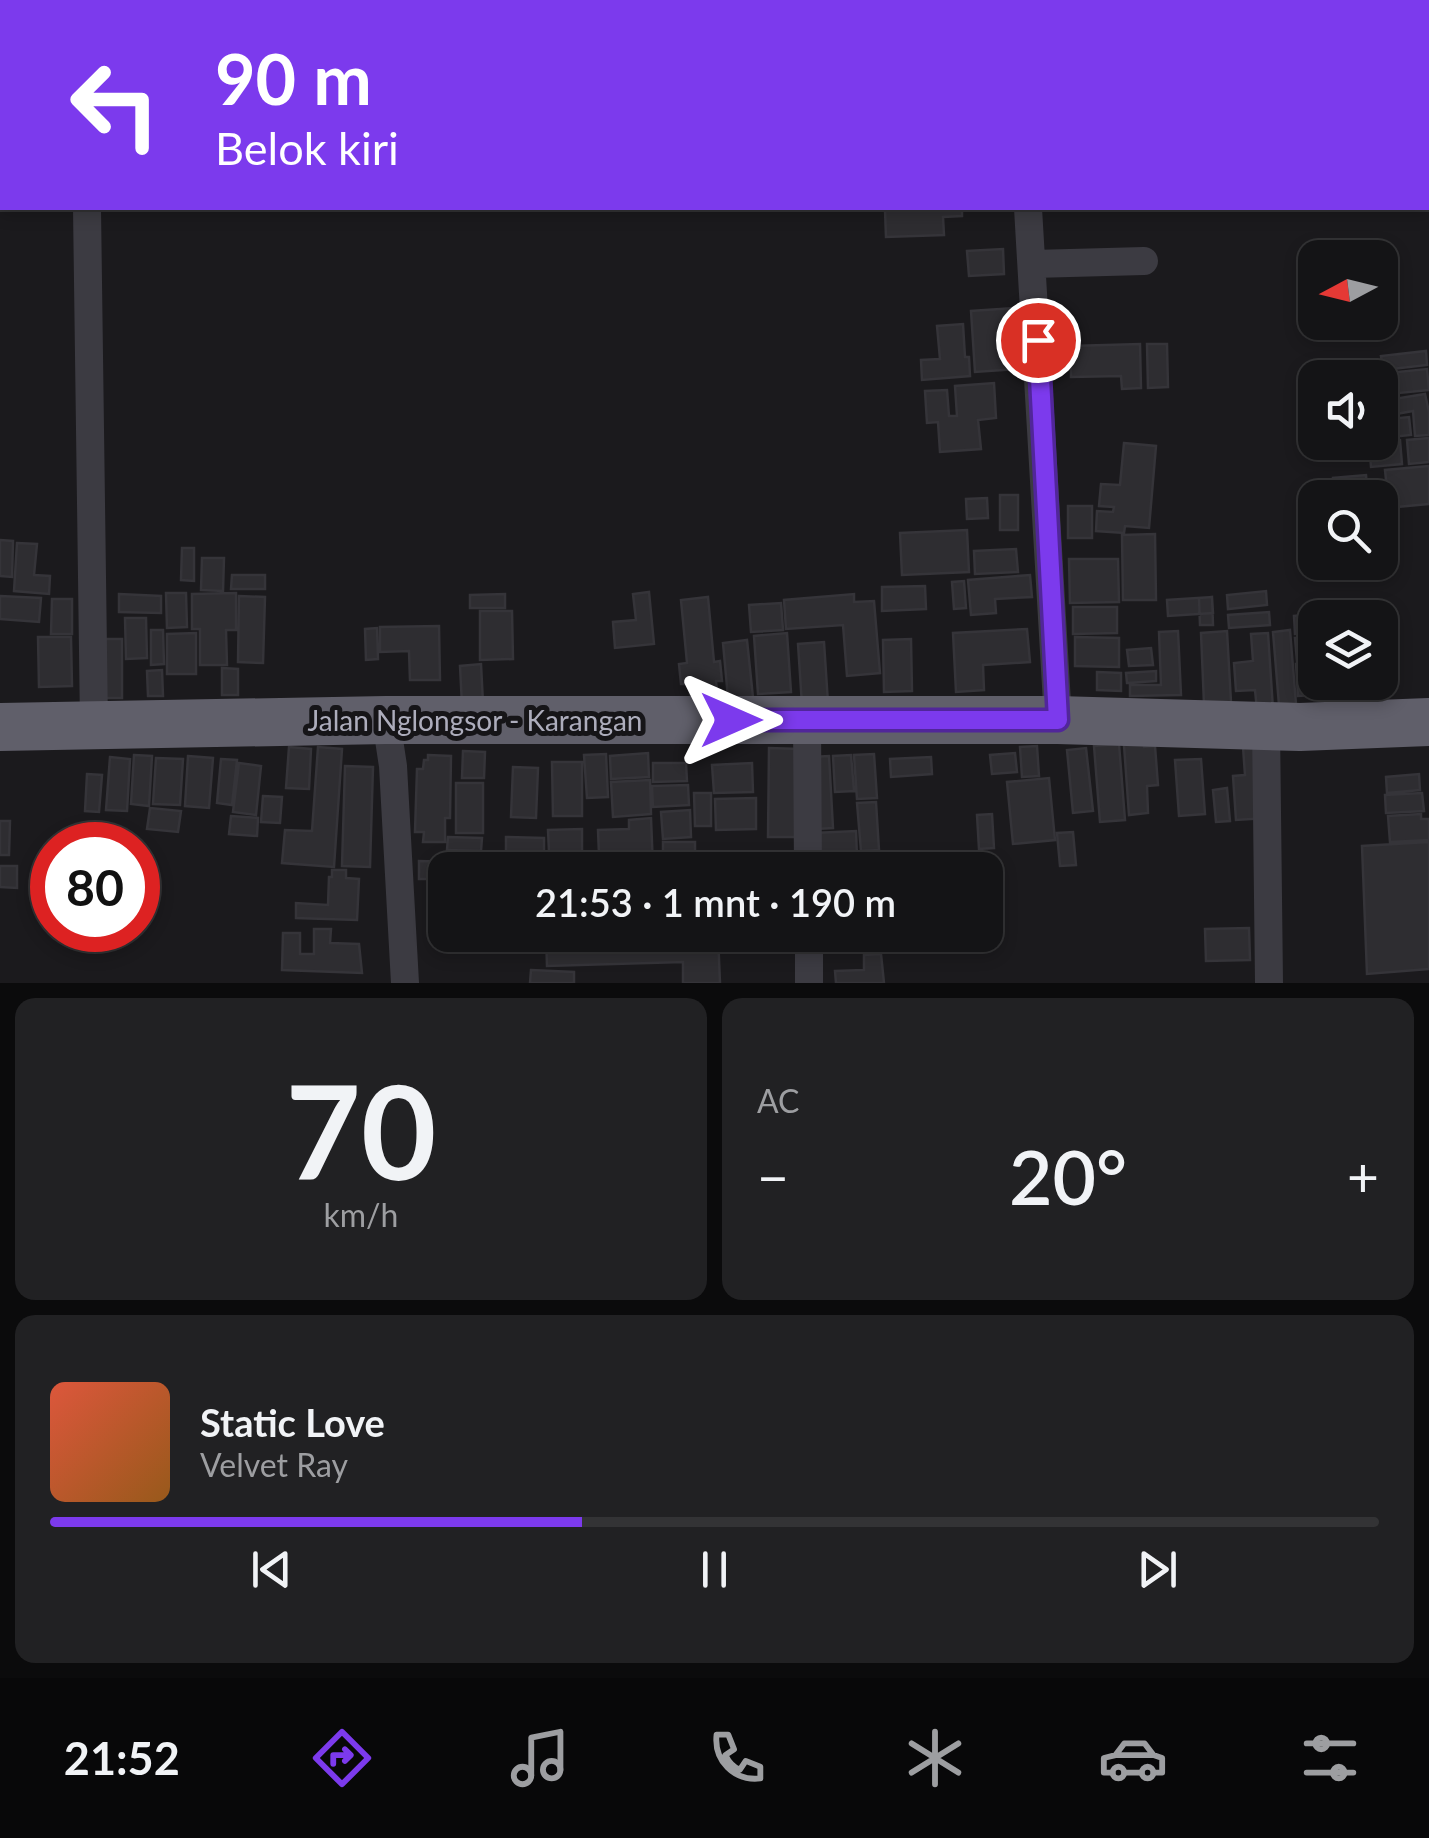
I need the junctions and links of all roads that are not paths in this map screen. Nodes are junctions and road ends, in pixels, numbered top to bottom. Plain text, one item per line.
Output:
1 (88, 210) edge
2 (1028, 210) edge
3 (1144, 261) dead end
4 (1033, 264) junction
5 (386, 720) junction
6 (1058, 720) junction
7 (807, 721) junction
8 (1429, 722) edge
9 (94, 724) junction
10 (1266, 726) junction
11 (0, 727) edge
12 (808, 852) edge
13 (809, 952) edge
14 (406, 983) edge
15 (809, 983) edge
16 (1268, 983) edge

1 - 9 street
2 - 4 street
3 - 4 street
4 - 6 street
5 - 7 highway, Jalan Nglongsor - Karangan
5 - 9 highway, Jalan Nglongsor - Karangan
5 - 14 street
6 - 7 highway, Jalan Nglongsor - Karangan
6 - 10 highway, Jalan Nglongsor - Karangan
7 - 12 street
8 - 10 highway, Jalan Nglongsor - Karangan
9 - 11 highway, Jalan Nglongsor - Karangan
10 - 16 street
13 - 15 street

